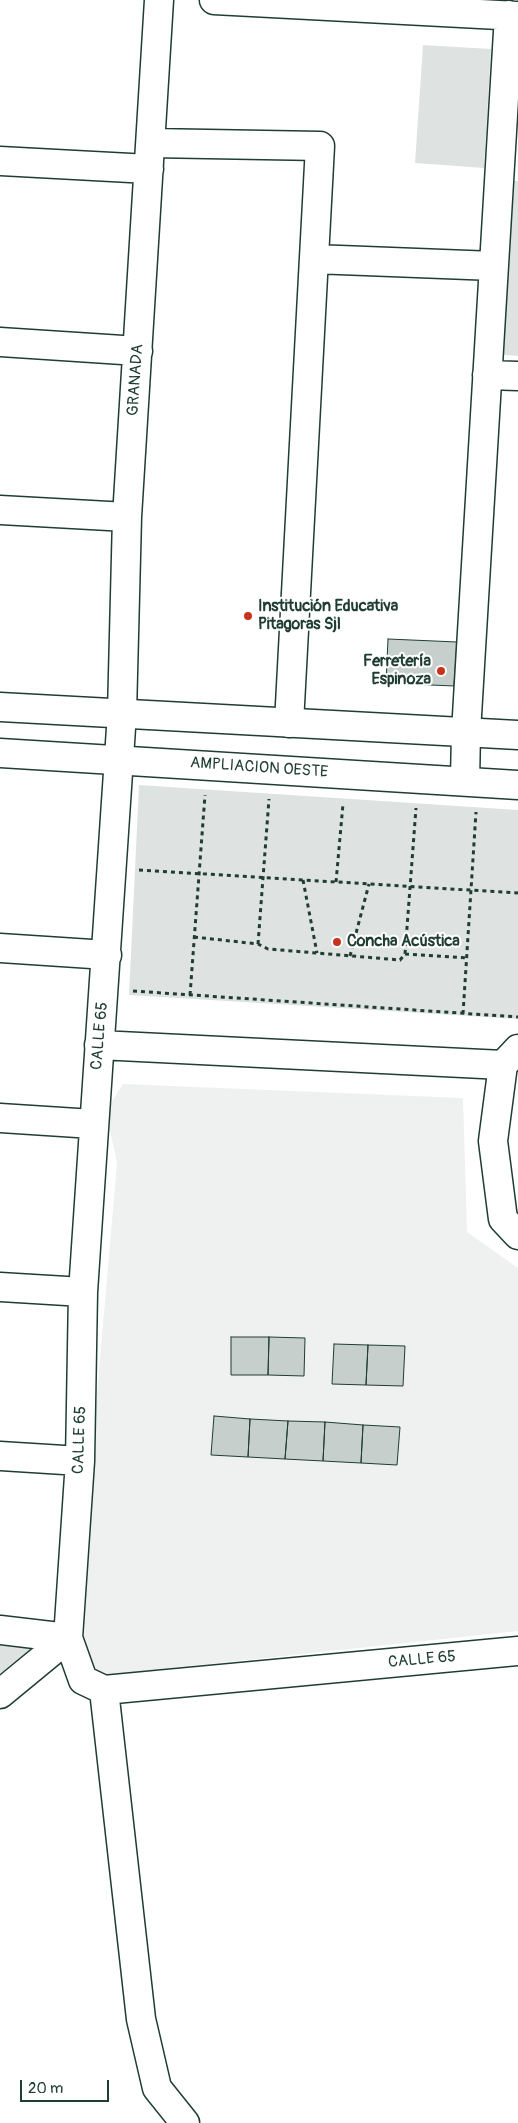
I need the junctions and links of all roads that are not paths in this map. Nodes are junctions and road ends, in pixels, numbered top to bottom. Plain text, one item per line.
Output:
1 (159, 0) edge
2 (214, 0) edge
3 (514, 16) edge
4 (150, 156) junction
5 (0, 161) edge
6 (314, 259) junction
7 (494, 266) junction
8 (0, 342) edge
9 (138, 350) junction
10 (488, 375) junction
11 (518, 376) edge
12 (0, 510) edge
13 (127, 517) junction
14 (0, 707) edge
15 (122, 713) junction
16 (289, 722) junction
17 (466, 732) junction
18 (518, 736) edge
19 (0, 753) edge
20 (119, 760) junction
21 (465, 781) junction
22 (518, 785) edge
23 (0, 948) edge
24 (108, 955) junction
25 (99, 1045) junction
26 (510, 1057) edge
27 (0, 1118) edge
28 (93, 1124) junction
29 (518, 1235) edge
30 (0, 1287) edge
31 (83, 1292) junction
32 (0, 1456) edge
33 (80, 1461) junction
34 (0, 1630) edge
35 (68, 1638) junction
36 (518, 1651) edge
37 (104, 1690) junction
38 (0, 1694) edge
39 (185, 2123) edge

1 - 4 street, GRANADA
2 - 3 street
3 - 7 street
4 - 5 street
4 - 6 street
4 - 9 street, GRANADA
6 - 7 street
6 - 16 street
7 - 10 street
8 - 9 street
9 - 13 street, GRANADA
10 - 11 street
10 - 17 street
12 - 13 street
13 - 15 street, GRANADA
14 - 15 street
15 - 16 street
15 - 20 street, GRANADA
16 - 17 street
17 - 18 street
17 - 21 street
19 - 20 street, AMPLIACION OESTE
20 - 21 street, AMPLIACION OESTE
20 - 24 street, CALLE 65
21 - 22 street, AMPLIACION OESTE
23 - 24 street
24 - 25 street, CALLE 65
25 - 26 street
25 - 28 street, CALLE 65
26 - 29 street
27 - 28 street
28 - 31 street, CALLE 65
30 - 31 street
31 - 33 street, CALLE 65
32 - 33 street
33 - 35 street, CALLE 65
34 - 35 street
35 - 37 street, CALLE 65
35 - 38 street
36 - 37 street, CALLE 65
37 - 39 street

